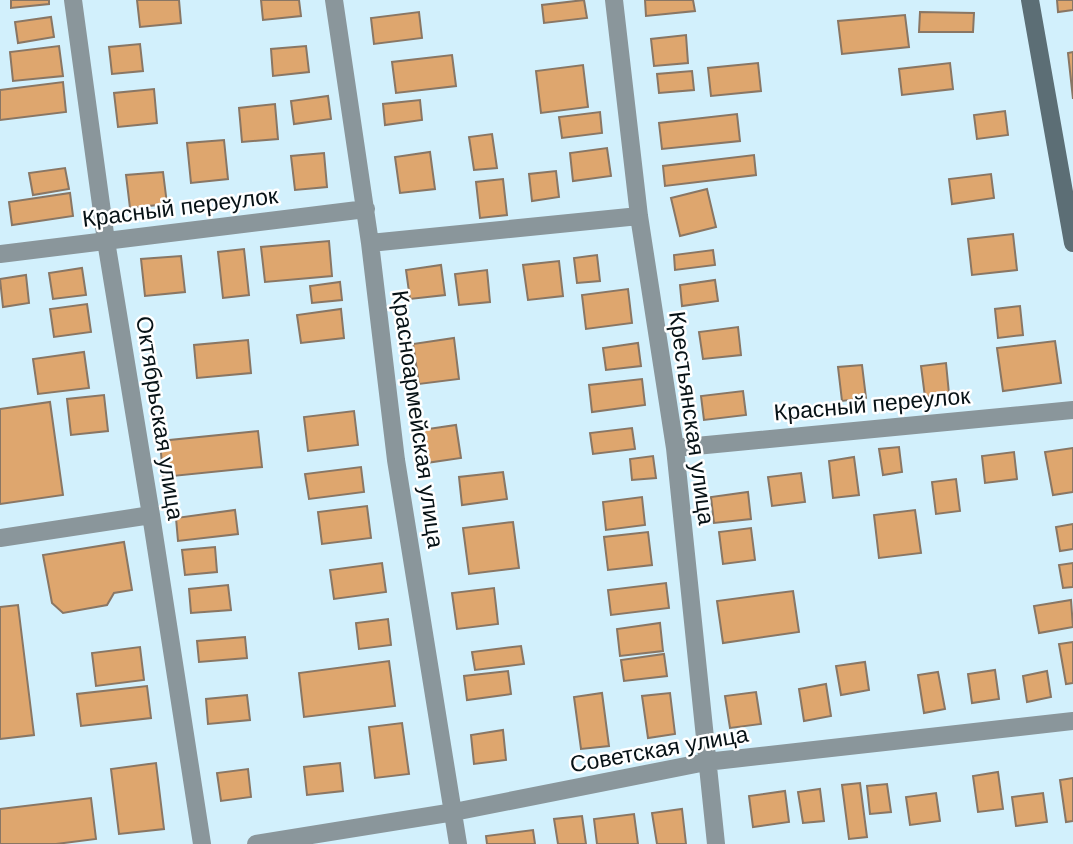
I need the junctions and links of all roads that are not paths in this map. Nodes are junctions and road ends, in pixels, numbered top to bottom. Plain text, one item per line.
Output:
1 (73, 0) edge
2 (334, 0) edge
3 (614, 0) edge
4 (1030, 0) edge
5 (366, 209) junction
6 (639, 216) junction
7 (106, 241) junction
8 (370, 243) junction
9 (1073, 243) edge
10 (0, 254) edge
11 (1073, 410) edge
12 (675, 448) junction
13 (151, 515) junction
14 (0, 538) edge
15 (1073, 721) edge
16 (706, 762) junction
17 (454, 812) junction
18 (202, 844) edge
19 (256, 844) edge
20 (458, 844) edge
21 (716, 844) edge

1 - 7 street, Октябрьская улица
2 - 5 street, Красноармейская улица
3 - 6 street, Крестьянская улица
4 - 9 main road
5 - 7 street, Красный переулок
5 - 8 street, Красноармейская улица
6 - 8 street
6 - 12 street, Крестьянская улица
7 - 10 street, Красный переулок
7 - 13 street, Октябрьская улица
8 - 17 street, Красноармейская улица
11 - 12 street, Красный переулок
12 - 16 street, Крестьянская улица
13 - 14 street
13 - 18 street, Октябрьская улица
15 - 16 street, Советская улица
16 - 17 street, Советская улица
16 - 21 street, Крестьянская улица
17 - 19 street, Советская улица
17 - 20 street, Красноармейская улица

